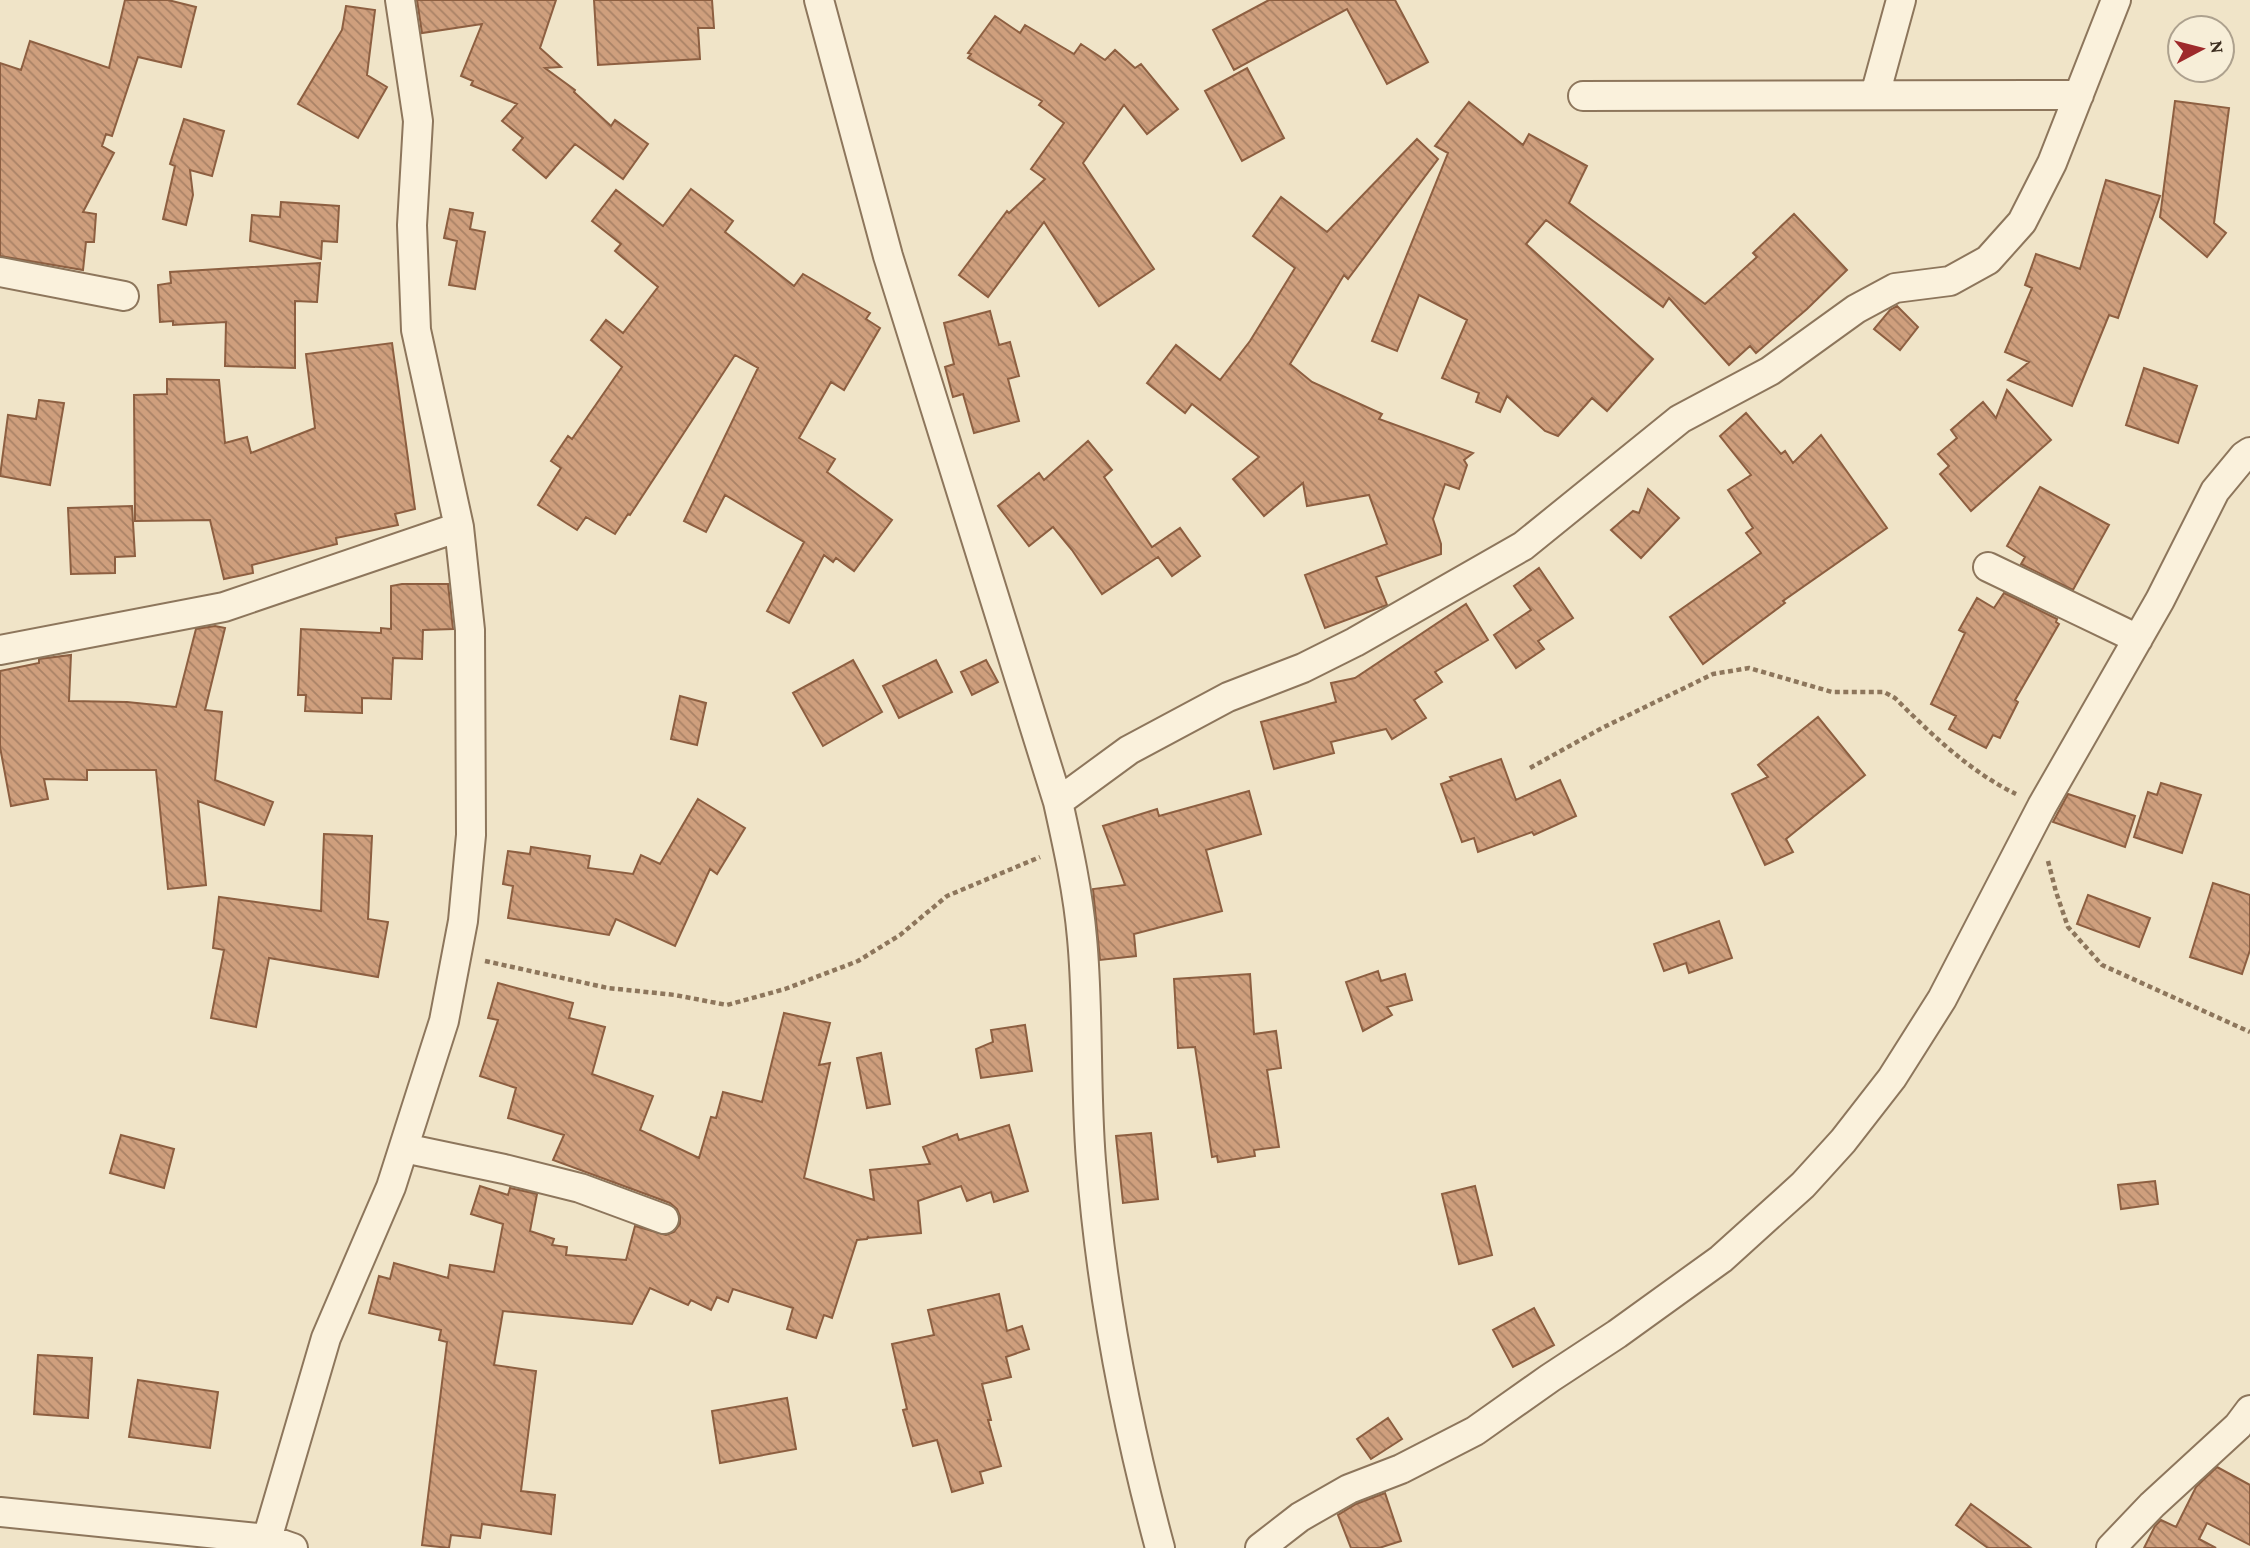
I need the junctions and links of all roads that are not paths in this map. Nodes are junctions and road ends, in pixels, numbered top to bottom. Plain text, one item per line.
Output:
1 (400, 0) edge
2 (819, 0) edge
3 (1901, 0) edge
4 (2116, 0) edge
5 (1875, 95) junction
6 (2079, 95) junction
7 (1583, 96) dead end
8 (0, 272) edge
9 (124, 296) dead end
10 (2250, 452) edge
11 (459, 527) junction
12 (1988, 567) dead end
13 (2137, 639) junction
14 (0, 650) edge
15 (1058, 802) junction
16 (404, 1148) junction
17 (664, 1219) dead end
18 (2250, 1410) edge
19 (0, 1512) edge
20 (267, 1539) junction
21 (293, 1548) edge
22 (1160, 1548) edge
23 (1260, 1548) edge
24 (2111, 1548) edge

1 - 11 street
2 - 15 street
3 - 5 street
4 - 6 street
5 - 6 street
5 - 7 street
6 - 15 street
8 - 9 street
10 - 13 street
11 - 14 street
11 - 16 street
12 - 13 street
13 - 23 street
15 - 22 street
16 - 17 street
16 - 20 street
18 - 24 street
19 - 20 street
20 - 21 street

